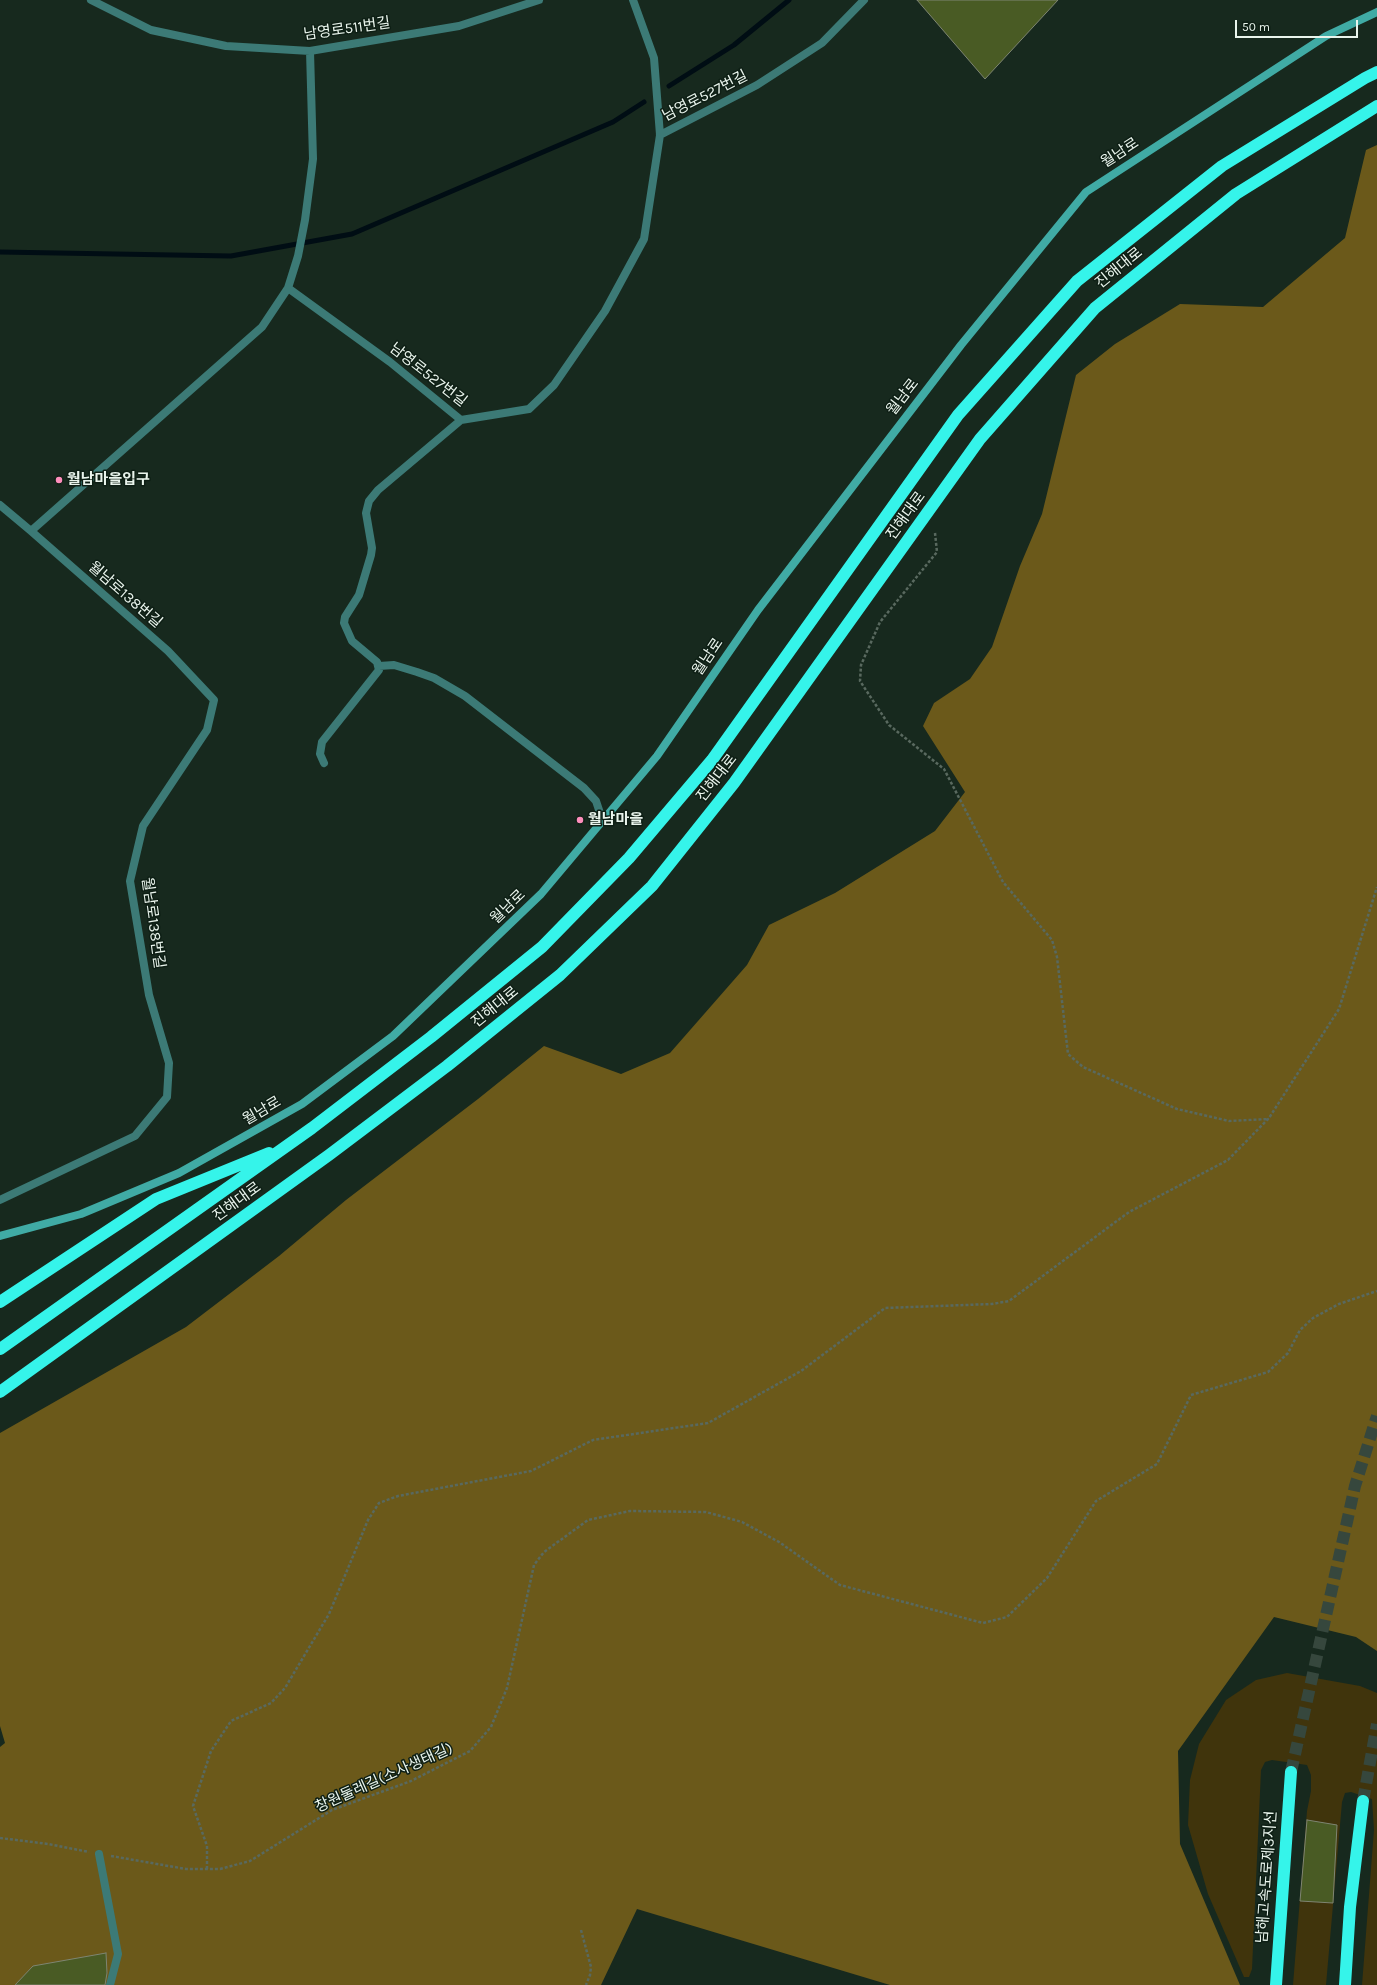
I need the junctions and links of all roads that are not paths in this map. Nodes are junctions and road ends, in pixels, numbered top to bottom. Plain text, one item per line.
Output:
1 (91, 0) edge
2 (539, 0) edge
3 (633, 0) edge
4 (864, 0) edge
5 (1377, 12) edge
6 (310, 51) junction
7 (1377, 72) edge
8 (1377, 106) edge
9 (660, 135) junction
10 (288, 288) junction
11 (461, 420) junction
12 (0, 505) edge
13 (31, 532) junction
14 (379, 666) junction
15 (324, 763) dead end
16 (603, 822) junction
17 (289, 1145) junction
18 (0, 1200) edge
19 (0, 1236) edge
20 (0, 1302) edge
21 (0, 1349) edge
22 (0, 1392) edge
23 (1291, 1772) tunnel mouth
24 (1363, 1801) tunnel mouth
25 (99, 1854) road end
26 (110, 1985) edge
27 (1276, 1985) edge
28 (1345, 1985) edge

1 - 6 street, 남영로511번길
2 - 6 street, 남영로511번길
3 - 9 street
4 - 9 street, 남영로527번길
5 - 16 main road, 월남로
6 - 10 street
7 - 17 highway, 진해대로
8 - 22 highway, 진해대로
9 - 11 street, 남영로527번길
10 - 11 street, 남영로527번길
10 - 13 street
11 - 14 street
12 - 13 street
13 - 18 street, 월남로138번길
14 - 15 street
14 - 16 street
16 - 19 main road, 월남로
17 - 20 highway
17 - 21 highway, 진해대로
23 - 27 highway, 남해고속도로제3지선
24 - 28 highway
25 - 26 street

